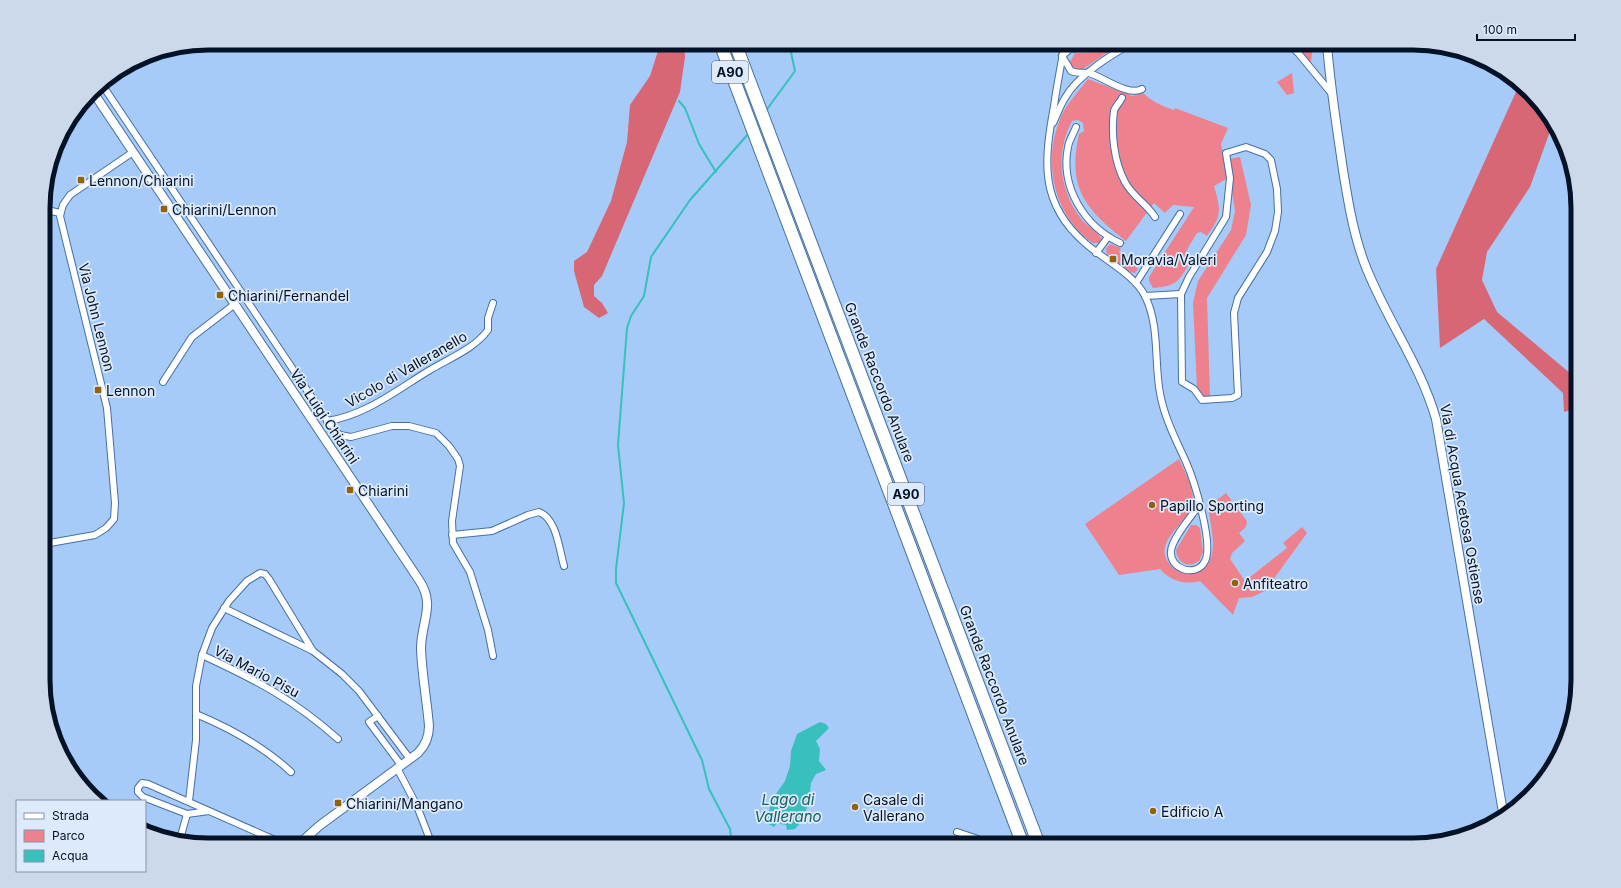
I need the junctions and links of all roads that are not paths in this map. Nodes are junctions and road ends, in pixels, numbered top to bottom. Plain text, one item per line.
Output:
1 (723, 50) edge
2 (738, 50) edge
3 (1063, 50) edge
4 (1069, 50) edge
5 (1121, 50) edge
6 (1295, 50) edge
7 (1328, 50) edge
8 (1062, 56) junction
9 (1088, 73) junction
10 (105, 88) edge
11 (1142, 89) dead end
12 (1332, 94) junction
13 (96, 96) edge
14 (1122, 98) dead end
15 (1076, 127) dead end
16 (1049, 132) junction
17 (133, 152) junction
18 (50, 211) edge
19 (60, 213) junction
20 (1180, 214) dead end
21 (1155, 217) dead end
22 (1108, 237) junction
23 (1120, 243) dead end
24 (1096, 253) junction
25 (1136, 283) junction
26 (1181, 294) junction
27 (1145, 296) junction
28 (493, 303) dead end
29 (235, 304) junction
30 (163, 382) dead end
31 (327, 421) junction
32 (1199, 505) junction
33 (452, 535) junction
34 (50, 543) edge
35 (564, 566) dead end
36 (224, 608) junction
37 (313, 651) junction
38 (202, 655) junction
39 (494, 656) dead end
40 (196, 714) junction
41 (378, 716) junction
42 (338, 738) dead end
43 (410, 759) junction
44 (399, 766) junction
45 (291, 772) dead end
46 (189, 801) junction
47 (1503, 810) edge
48 (209, 811) junction
49 (187, 814) junction
50 (957, 832) dead end
51 (181, 836) edge
52 (270, 838) edge
53 (306, 838) edge
54 (429, 838) edge
55 (975, 838) edge
56 (1020, 838) edge
57 (1036, 838) edge

1 - 56 highway, A90
2 - 57 highway, Grande Raccordo Anulare / A90
3 - 8 street
4 - 8 street
5 - 9 street
6 - 12 street
7 - 12 street, Via di Acqua Acetosa Ostiense
8 - 9 street
8 - 16 street
9 - 11 street
9 - 16 street
10 - 31 street
12 - 47 street, Via di Acqua Acetosa Ostiense
13 - 17 street, Via Luigi Chiarini
14 - 21 street
15 - 22 street
16 - 24 street
17 - 19 street
17 - 29 street, Via Luigi Chiarini
18 - 19 street
19 - 34 street, Via John Lennon
20 - 25 street
22 - 23 street
22 - 24 street
24 - 25 street
25 - 27 street
26 - 26 street
26 - 27 street
27 - 32 street
28 - 31 street, Vicolo di Valleranello
29 - 30 street
29 - 43 street, Via Luigi Chiarini
31 - 33 street
32 - 32 street
33 - 35 street
33 - 39 street
36 - 37 street
36 - 37 street
36 - 38 street
37 - 41 street
38 - 40 street
38 - 42 street, Via Mario Pisu
40 - 45 street
40 - 46 street
41 - 43 street
41 - 44 street
43 - 44 street, Via Luigi Chiarini
44 - 53 street, Via Luigi Chiarini
44 - 54 street
46 - 48 street
46 - 49 street
48 - 49 street
48 - 52 street
49 - 51 street
50 - 55 street

